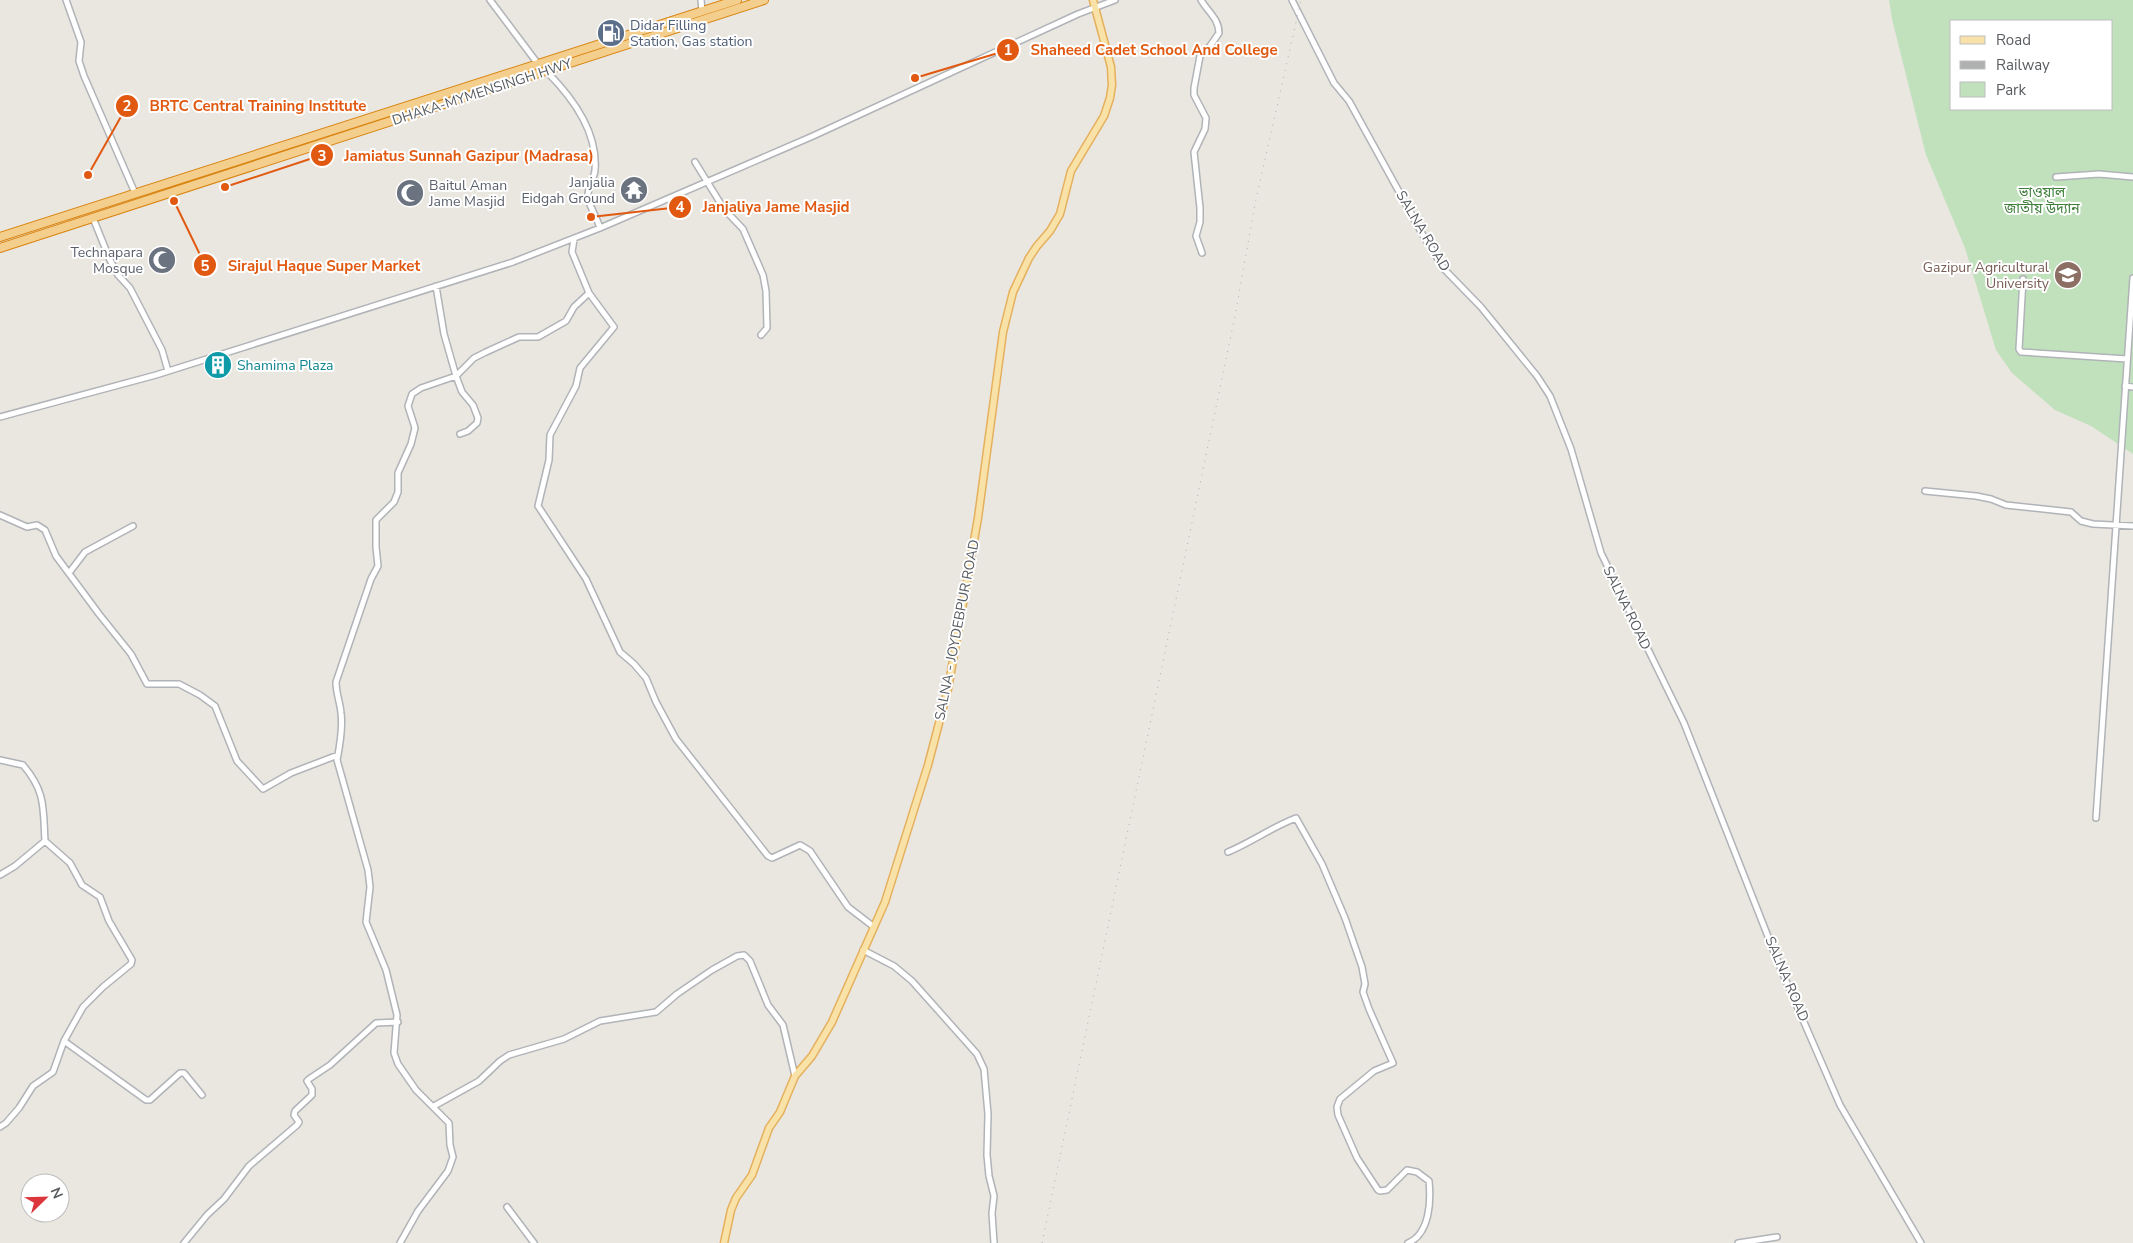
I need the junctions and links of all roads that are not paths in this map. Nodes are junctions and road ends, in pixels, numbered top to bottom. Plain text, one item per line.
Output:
1 (66, 0) edge
2 (490, 0) edge
3 (701, 0) edge
4 (737, 0) edge
5 (764, 0) edge
6 (1093, 0) edge
7 (1115, 0) edge
8 (1201, 0) edge
9 (1292, 0) edge
10 (1095, 8) junction
11 (702, 11) junction
12 (538, 64) junction
13 (547, 72) junction
14 (695, 162) dead end
15 (2056, 177) dead end
16 (2133, 177) edge
17 (708, 182) junction
18 (135, 193) junction
19 (93, 218) junction
20 (600, 228) junction
21 (0, 237) edge
22 (574, 238) junction
23 (0, 248) edge
24 (1202, 254) dead end
25 (2133, 278) edge
26 (2023, 279) dead end
27 (436, 286) junction
28 (590, 293) junction
29 (761, 334) dead end
30 (2127, 359) junction
31 (168, 371) junction
32 (456, 376) junction
33 (2125, 386) junction
34 (2133, 387) edge
35 (0, 417) edge
36 (460, 434) dead end
37 (1924, 491) dead end
38 (0, 515) edge
39 (2115, 525) junction
40 (133, 526) dead end
41 (2133, 526) edge
42 (69, 573) junction
43 (338, 755) junction
44 (0, 760) edge
45 (2096, 818) dead end
46 (45, 841) junction
47 (1228, 852) dead end
48 (0, 876) edge
49 (874, 927) junction
50 (864, 950) junction
51 (398, 1022) junction
52 (64, 1041) junction
53 (795, 1076) junction
54 (202, 1095) dead end
55 (434, 1106) junction
56 (0, 1127) edge
57 (507, 1207) dead end
58 (1777, 1237) dead end
59 (184, 1243) edge
60 (400, 1243) edge
61 (534, 1243) edge
62 (724, 1243) edge
63 (994, 1243) edge
64 (1408, 1243) edge
65 (1738, 1243) edge
66 (1921, 1243) edge

1 - 18 street
2 - 12 street
3 - 11 street
4 - 11 highway, DHAKA-MYMENSINGH HWY
5 - 13 highway, DHAKA-MYMENSINGH HWY
6 - 10 main road, SALNA - JOYDEBPUR ROAD
7 - 10 street
8 - 24 street
9 - 66 street, SALNA ROAD
10 - 17 street
10 - 49 main road, SALNA - JOYDEBPUR ROAD
11 - 12 highway, DHAKA-MYMENSINGH HWY
12 - 18 highway, DHAKA-MYMENSINGH HWY
13 - 19 highway, DHAKA-MYMENSINGH HWY
13 - 20 street
14 - 17 street
15 - 16 street
17 - 20 street
17 - 29 street
18 - 21 highway, DHAKA-MYMENSINGH HWY
19 - 23 highway, DHAKA-MYMENSINGH HWY
19 - 31 street
20 - 22 street
22 - 27 street
22 - 28 street
25 - 30 street
26 - 30 street
27 - 31 street
27 - 32 street
28 - 32 street
28 - 49 street
30 - 33 street
31 - 35 street
32 - 36 street
32 - 43 street
33 - 34 street
33 - 39 street
37 - 39 street
38 - 42 street
39 - 41 street
39 - 45 street
40 - 42 street
42 - 43 street
43 - 51 street
44 - 46 street
46 - 48 street
46 - 52 street
47 - 64 street
49 - 50 main road, SALNA - JOYDEBPUR ROAD
50 - 53 main road, SALNA - JOYDEBPUR ROAD
50 - 63 street
51 - 55 street
51 - 59 street
52 - 54 street
52 - 56 street
53 - 55 street
53 - 62 main road, SALNA - JOYDEBPUR ROAD
55 - 60 street
57 - 61 street
58 - 65 street

